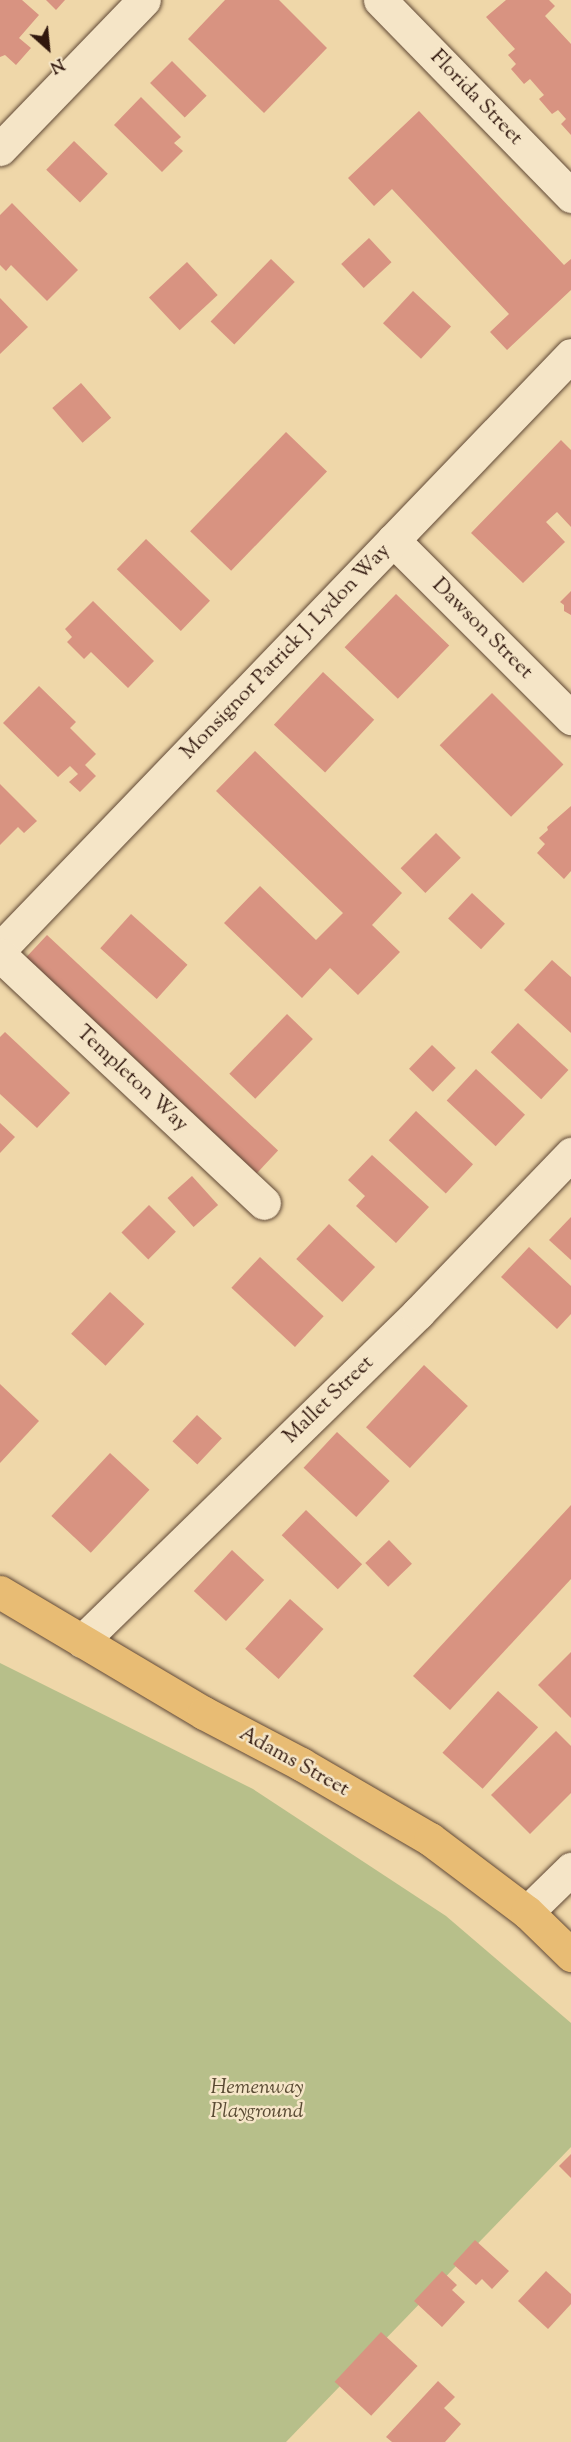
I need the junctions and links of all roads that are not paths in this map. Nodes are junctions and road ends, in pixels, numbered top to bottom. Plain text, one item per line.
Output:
1 (144, 0) edge
2 (380, 0) edge
3 (0, 149) edge
4 (571, 196) edge
5 (571, 355) edge
6 (393, 540) junction
7 (571, 718) edge
8 (0, 949) edge
9 (0, 956) edge
10 (571, 1154) edge
11 (264, 1203) dead end
12 (0, 1592) edge
13 (82, 1641) junction
14 (571, 1869) edge
15 (527, 1912) junction
16 (571, 1955) edge

1 - 3 street
2 - 4 street, Florida Street
5 - 6 street, Monsignor Patrick J. Lydon Way
6 - 7 street, Dawson Street
6 - 8 street, Monsignor Patrick J. Lydon Way
9 - 11 street, Templeton Way
10 - 13 street, Mallet Street
12 - 13 main road, Adams Street
13 - 15 main road, Adams Street
14 - 15 street
15 - 16 main road, Adams Street

